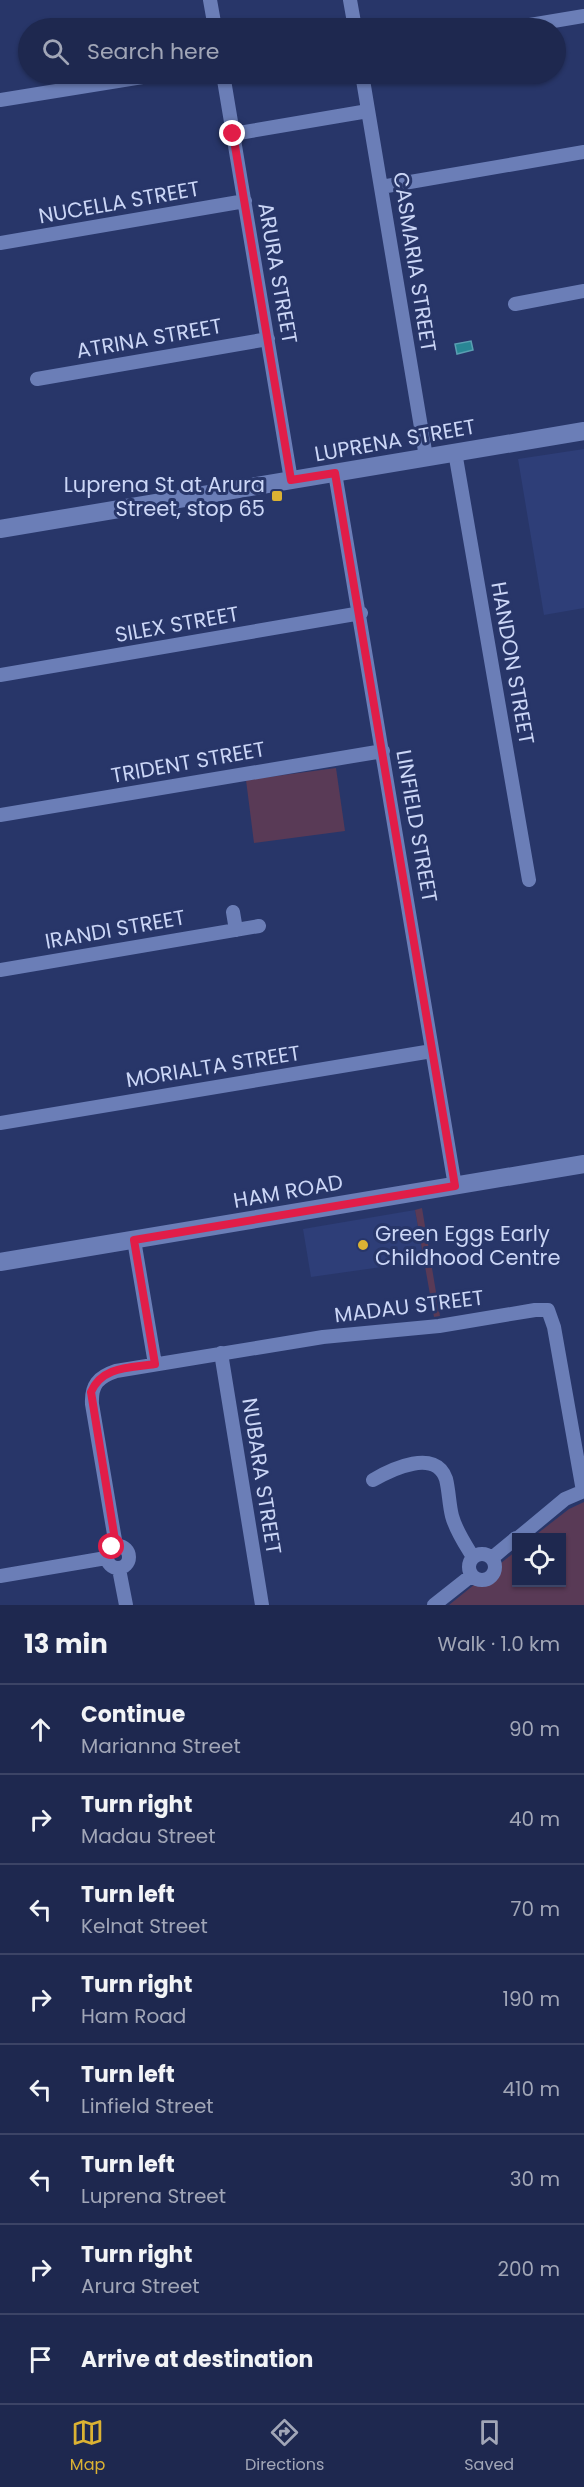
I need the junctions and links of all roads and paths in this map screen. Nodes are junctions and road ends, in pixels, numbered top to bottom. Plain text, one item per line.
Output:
1 (210, 0) edge
2 (350, 0) edge
3 (584, 16) edge
4 (213, 18) edge
5 (353, 18) edge
6 (566, 19) edge
7 (99, 84) edge
8 (225, 84) edge
9 (364, 84) edge
10 (0, 100) edge
11 (368, 111) junction
12 (233, 134) junction
13 (584, 152) edge
14 (381, 187) junction
15 (245, 201) junction
16 (0, 243) edge
17 (584, 291) edge
18 (515, 304) dead end
19 (268, 339) junction
20 (38, 379) dead end
21 (584, 431) edge
22 (455, 452) junction
23 (426, 458) junction
24 (335, 473) junction
25 (291, 480) junction
26 (0, 529) edge
27 (361, 614) junction
28 (0, 675) edge
29 (383, 751) junction
30 (0, 815) edge
31 (529, 880) dead end
32 (232, 912) dead end
33 (259, 926) dead end
34 (236, 930) junction
35 (0, 970) edge
36 (432, 1051) junction
37 (0, 1123) edge
38 (584, 1164) edge
39 (455, 1186) junction
40 (134, 1240) junction
41 (0, 1262) edge
42 (221, 1353) junction
43 (155, 1364) junction
44 (373, 1480) dead end
45 (584, 1491) edge
46 (523, 1533) edge
47 (512, 1542) edge
48 (116, 1546) junction
49 (473, 1557) junction
50 (106, 1558) junction
51 (492, 1558) junction
52 (120, 1569) junction
53 (471, 1575) junction
54 (0, 1576) edge
55 (126, 1605) edge
56 (262, 1605) edge
57 (434, 1605) edge

1 - 4 street
2 - 5 street
3 - 6 street
7 - 10 street
8 - 12 street, ARURA STREET
9 - 11 street, CASMARIA STREET
11 - 12 street
11 - 14 street, CASMARIA STREET
12 - 15 street, ARURA STREET
13 - 14 street
14 - 23 street, CASMARIA STREET
15 - 16 street, NUCELLA STREET
15 - 19 street, ARURA STREET
17 - 18 street
19 - 20 street, ATRINA STREET
19 - 25 street, ARURA STREET
21 - 22 street, LUPRENA STREET
22 - 23 street, LUPRENA STREET
22 - 31 street, HANDON STREET
23 - 24 street, LUPRENA STREET
24 - 25 street, LUPRENA STREET
24 - 27 street, LINFIELD STREET
25 - 26 street, LUPRENA STREET
27 - 28 street, SILEX STREET
27 - 29 street, LINFIELD STREET
29 - 30 street, TRIDENT STREET
29 - 36 street, LINFIELD STREET
32 - 34 street
33 - 34 street, IRANDI STREET
34 - 35 street, IRANDI STREET
36 - 37 street, MORIALTA STREET
36 - 39 street, LINFIELD STREET
38 - 39 street, HAM ROAD
39 - 40 street, HAM ROAD
40 - 41 street, HAM ROAD
40 - 43 street
42 - 43 street, MADAU STREET
42 - 45 street, MADAU STREET
42 - 56 street, NUBARA STREET
43 - 48 street, MADAU STREET
44 - 49 street
45 - 46 street
47 - 51 street
48 - 50 street
48 - 52 street
49 - 51 street
49 - 53 street
50 - 52 street
50 - 54 street
51 - 53 street
52 - 55 street
53 - 57 street

